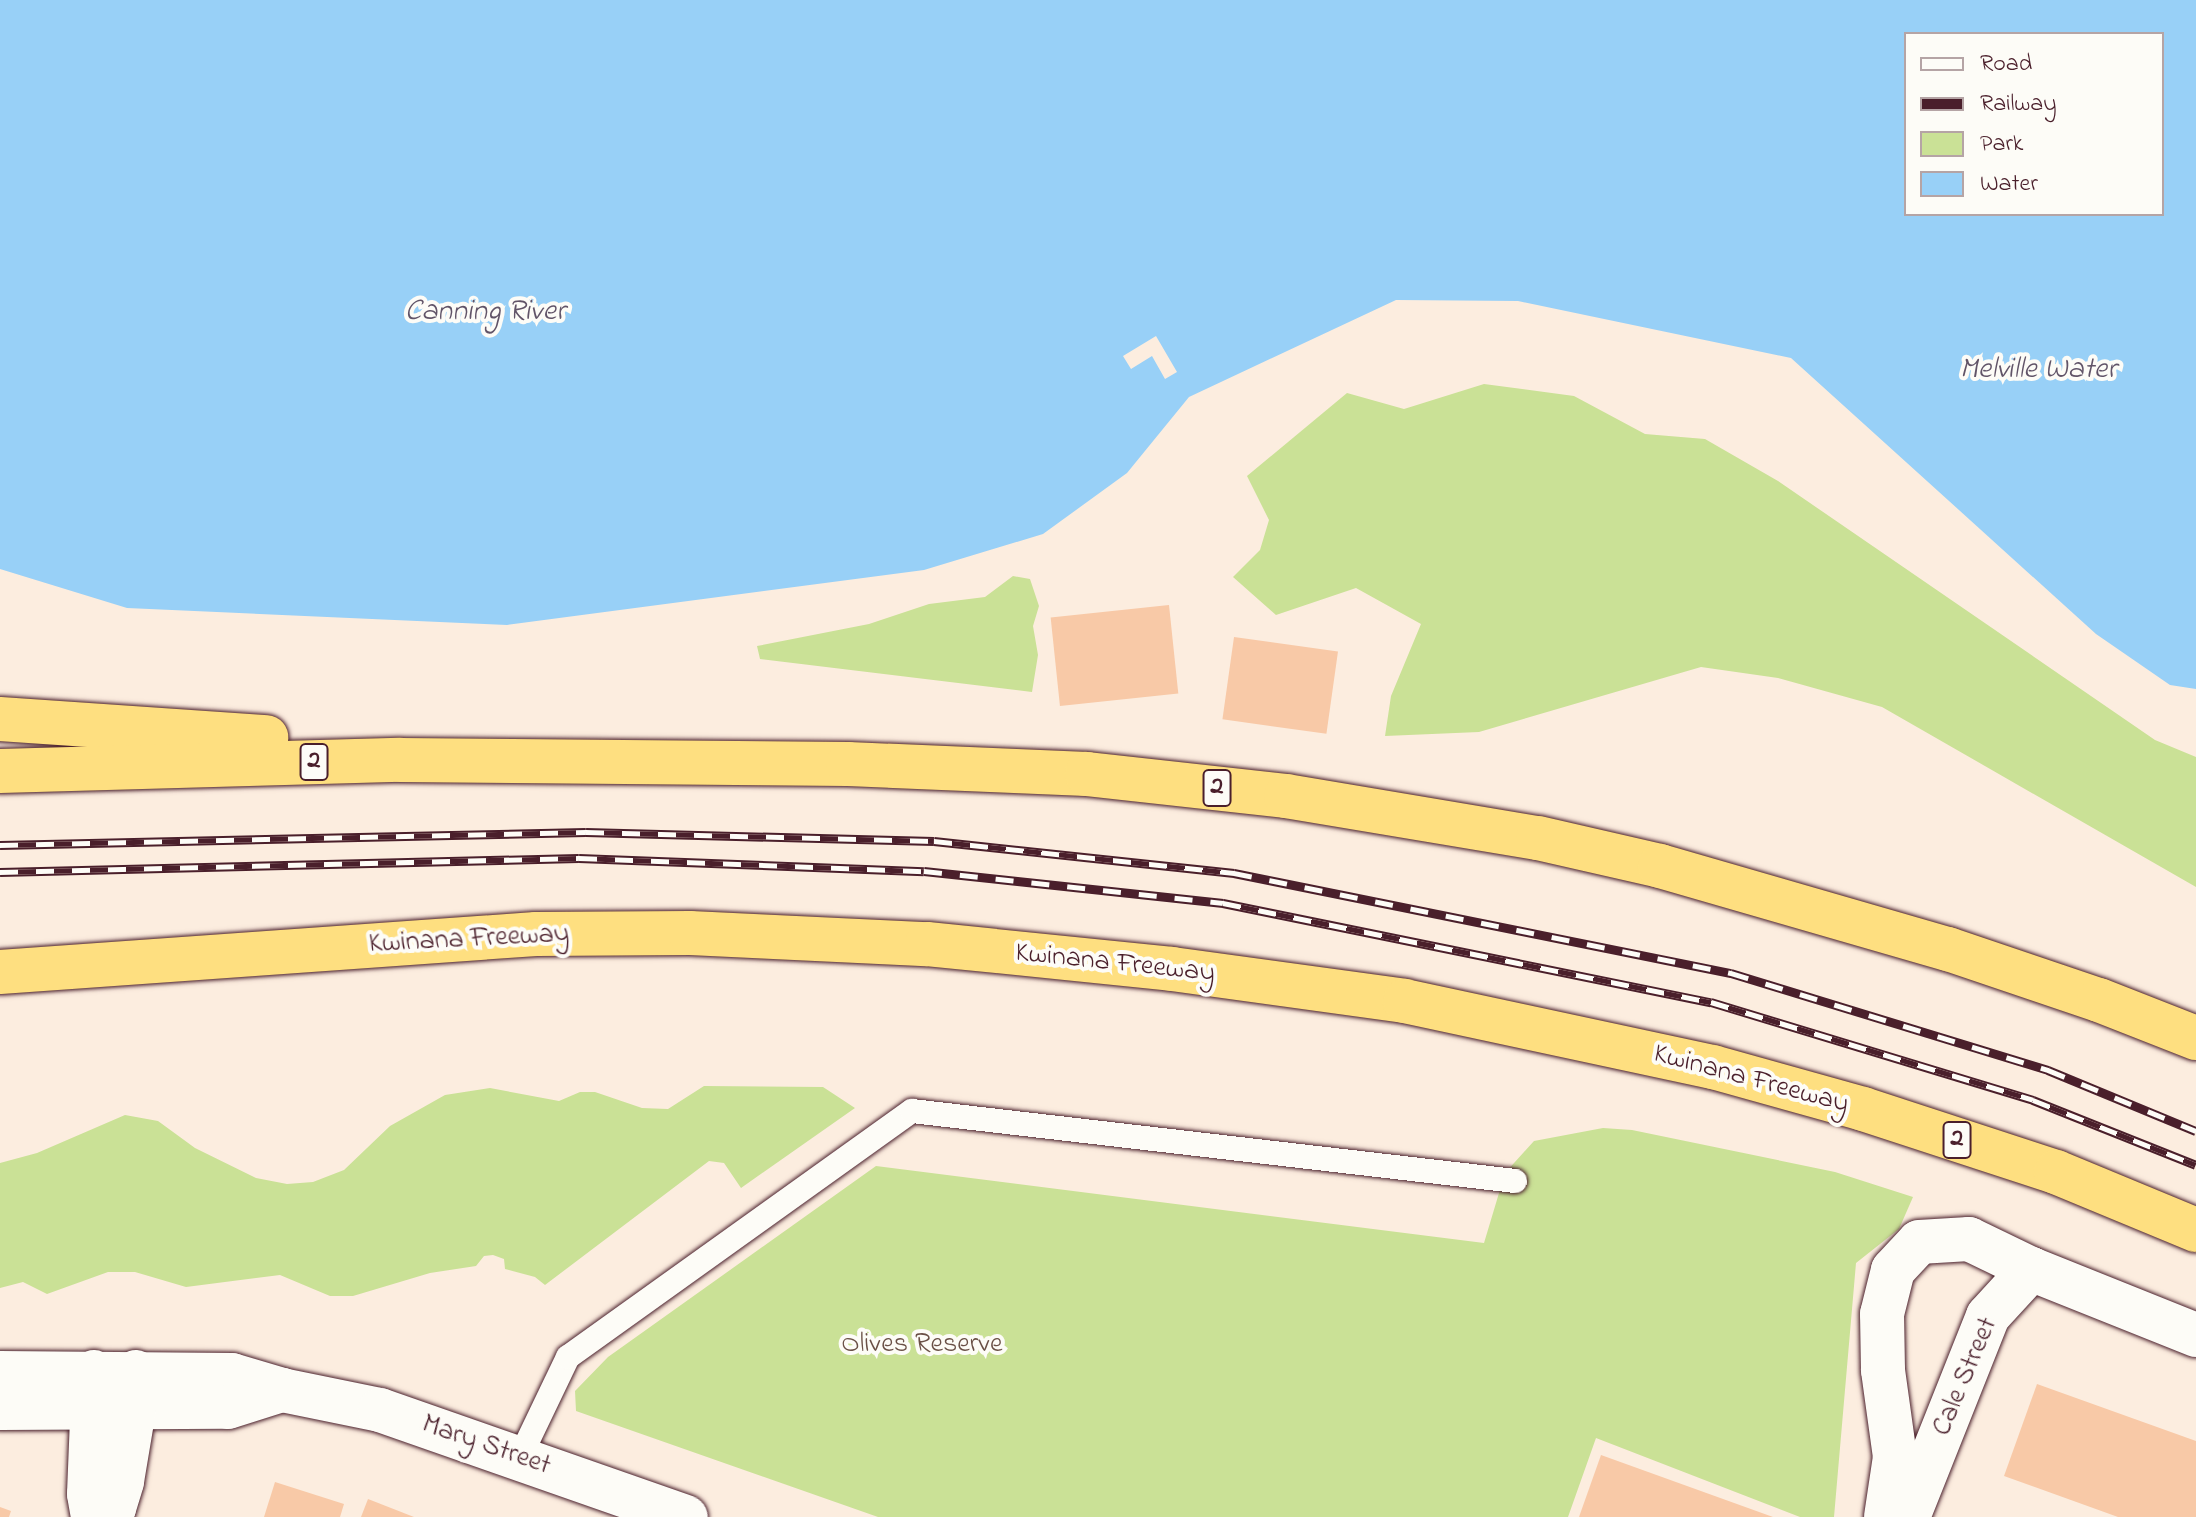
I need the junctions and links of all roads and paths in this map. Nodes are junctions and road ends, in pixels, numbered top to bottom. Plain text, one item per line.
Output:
1 (0, 719) edge
2 (627, 761) junction
3 (0, 771) edge
4 (0, 975) edge
5 (2196, 1038) edge
6 (1515, 1181) dead end
7 (2196, 1230) edge
8 (2031, 1269) junction
9 (2196, 1335) edge
10 (0, 1373) edge
11 (114, 1390) junction
12 (0, 1408) edge
13 (520, 1457) junction
14 (93, 1517) edge
15 (106, 1517) edge
16 (686, 1517) edge
17 (1886, 1517) edge
18 (1908, 1517) edge

1 - 2 highway
2 - 3 highway, 2
2 - 5 highway, 2
4 - 7 highway, Kwinana Freeway / 2
6 - 13 lane
8 - 9 street
8 - 17 street, Cale Street
8 - 18 street, Cale Street
10 - 11 street, Mary Street
11 - 12 street, Mary Street
11 - 13 street, Mary Street
11 - 14 street
11 - 15 street
13 - 16 street, Mary Street

